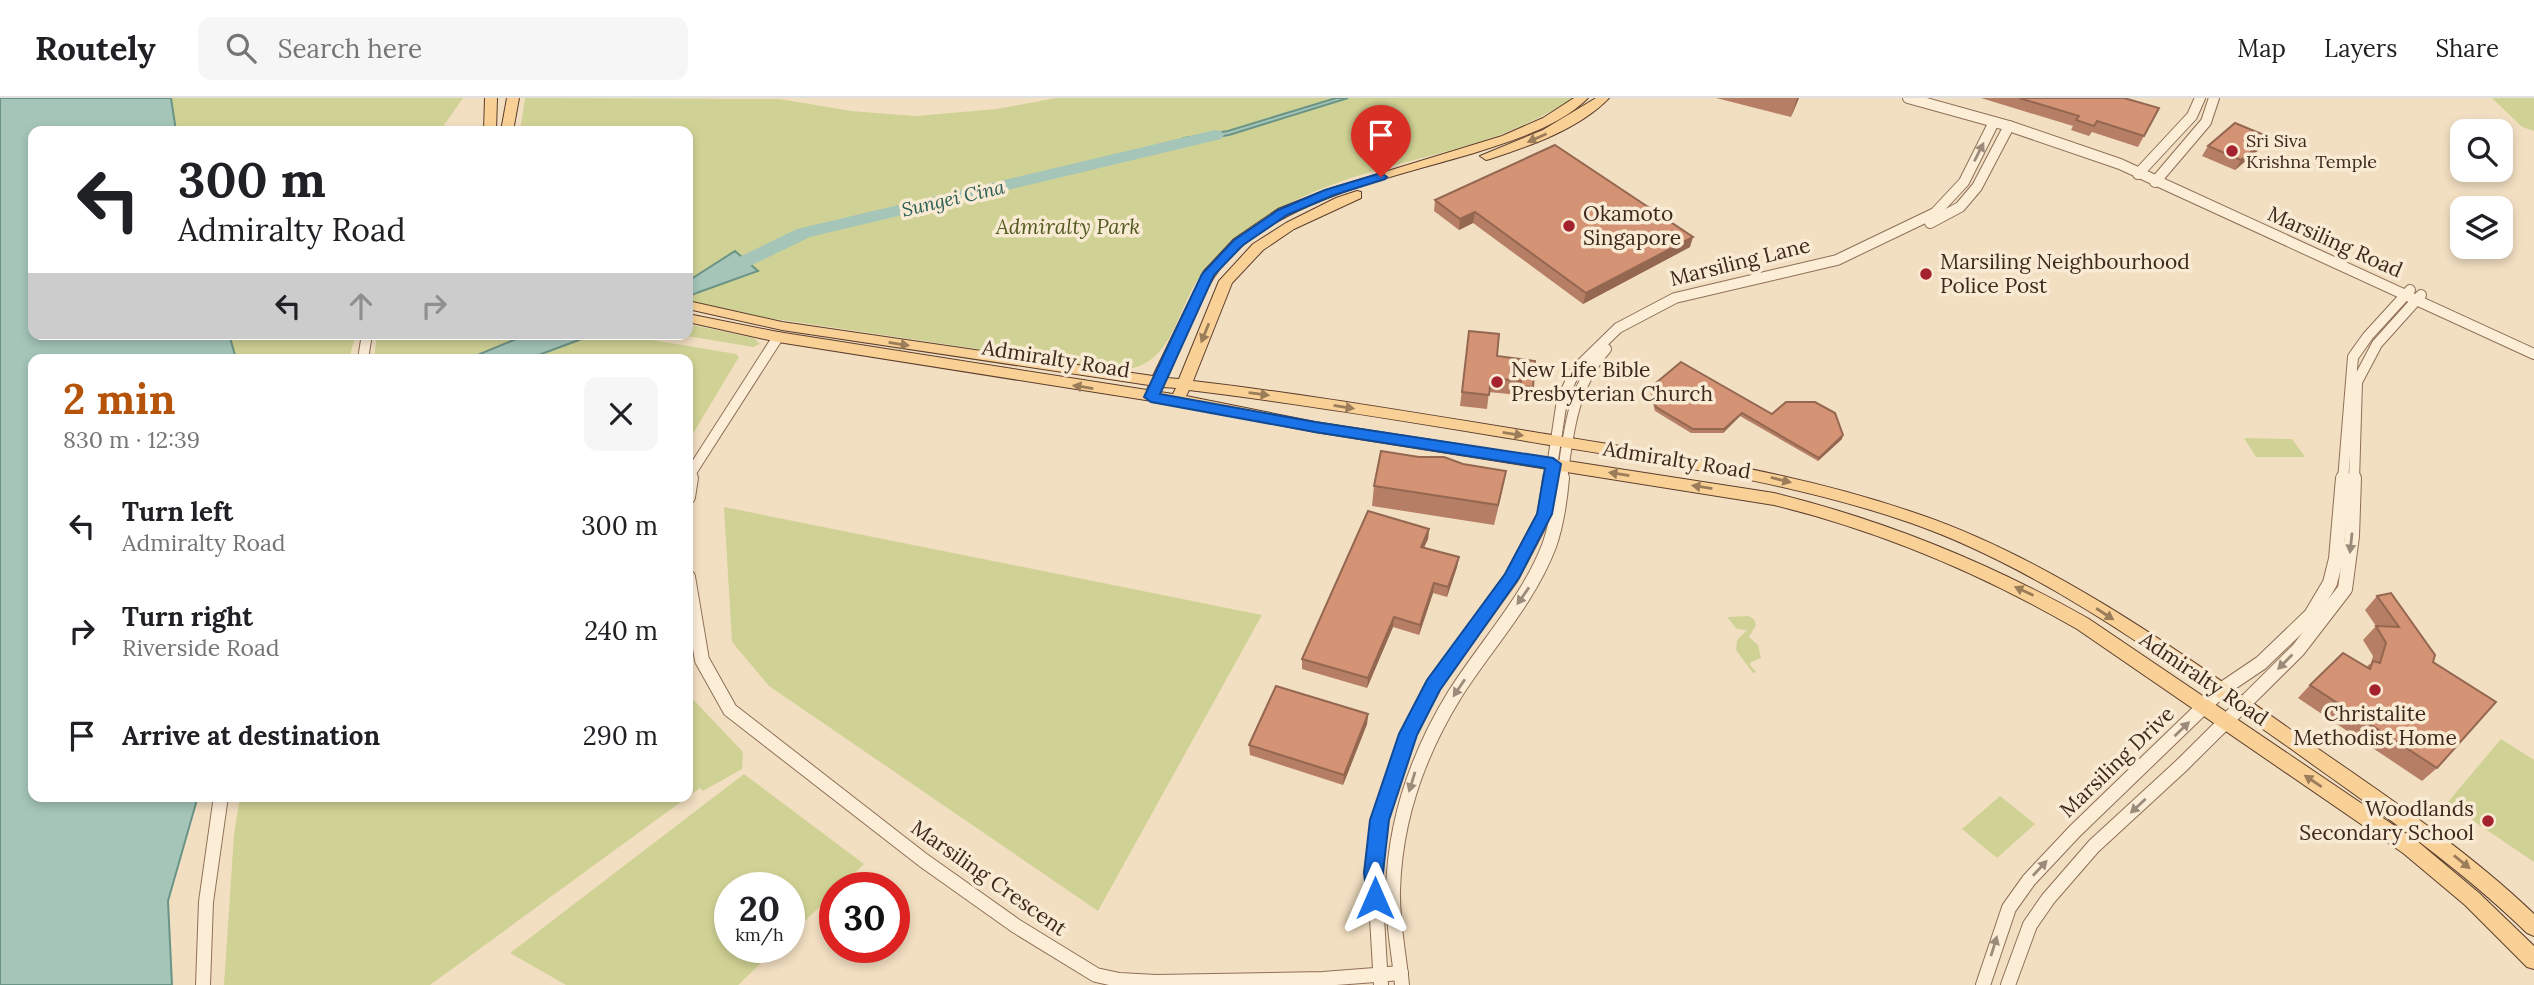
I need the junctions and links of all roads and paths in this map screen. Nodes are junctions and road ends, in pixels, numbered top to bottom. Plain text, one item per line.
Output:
1 (491, 98) edge
2 (513, 98) edge
3 (1582, 98) edge
4 (1603, 98) edge
5 (1908, 98) edge
6 (2200, 98) edge
7 (2214, 98) edge
8 (1994, 122) junction
9 (490, 126) edge
10 (508, 126) edge
11 (2009, 126) junction
12 (2141, 171) junction
13 (2158, 179) junction
14 (1715, 292) junction
15 (2413, 295) junction
16 (693, 306) edge
17 (693, 319) edge
18 (778, 337) junction
19 (2534, 346) edge
20 (2534, 354) edge
21 (1156, 382) junction
22 (1184, 386) junction
23 (1151, 397) junction
24 (1178, 401) junction
25 (1563, 441) junction
26 (1559, 464) junction
27 (693, 469) edge
28 (693, 607) edge
29 (2221, 690) junction
30 (2242, 705) junction
31 (2204, 707) junction
32 (2226, 722) junction
33 (220, 802) edge
34 (2534, 927) edge
35 (2534, 960) edge
36 (1402, 979) edge
37 (1381, 980) edge
38 (203, 985) edge
39 (1983, 985) edge
40 (2008, 985) edge

1 - 9 main road
2 - 10 main road
3 - 21 main road
4 -> 22 main road
5 - 8 street, Marsiling Road
6 - 12 street
7 - 13 street
8 - 11 street, Marsiling Road
14 -> 8 street, Marsiling Lane
11 - 12 street, Marsiling Road
11 - 14 street, Marsiling Lane
12 - 13 street, Marsiling Road
13 - 15 street, Marsiling Road
14 - 25 street, Marsiling Lane
15 - 19 street, Marsiling Road
15 - 20 street, Marsiling Road
15 - 29 street, Marsiling Drive
15 -> 30 street
16 -> 21 main road, Admiralty Road
17 - 18 main road, Admiralty Road
23 -> 18 main road, Admiralty Road
18 - 27 street
21 - 22 main road, Admiralty Road
21 - 23 main road
22 - 24 main road
22 -> 25 main road, Admiralty Road
23 - 24 main road, Admiralty Road
24 - 26 main road, Admiralty Road
25 - 26 street, Marsiling Lane
25 -> 29 main road, Admiralty Road
31 -> 26 main road, Admiralty Road
26 -> 36 street, Marsiling Lane
26 - 37 street, Marsiling Lane
28 - 37 street, Marsiling Crescent
29 - 30 main road, Admiralty Road
29 - 31 street, Marsiling Drive
30 - 32 street
30 -> 34 main road, Admiralty Road
31 - 32 main road, Admiralty Road
39 -> 31 street, Marsiling Drive
35 -> 32 main road, Admiralty Road
32 -> 40 street
33 - 38 street
36 - 37 street, Marsiling Crescent

